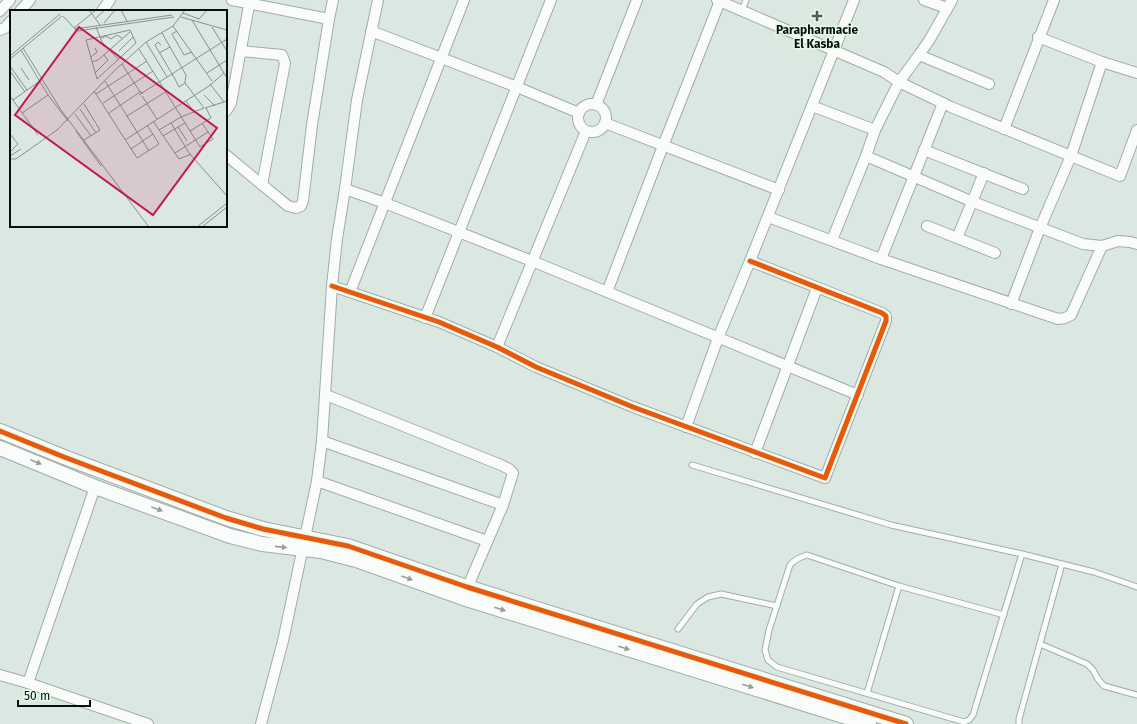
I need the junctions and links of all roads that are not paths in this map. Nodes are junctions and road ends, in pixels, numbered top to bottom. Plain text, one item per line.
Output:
1 (10, 0) edge
2 (30, 0) edge
3 (110, 0) edge
4 (232, 0) edge
5 (333, 0) edge
6 (378, 0) edge
7 (464, 0) edge
8 (551, 0) edge
9 (637, 0) edge
10 (746, 0) edge
11 (854, 0) edge
12 (924, 0) edge
13 (1054, 0) edge
14 (719, 1) edge
15 (250, 2) edge
16 (950, 4) edge
17 (21, 10) edge
18 (103, 10) edge
19 (742, 10) junction
20 (0, 11) edge
21 (329, 19) junction
22 (10, 22) edge
23 (0, 30) edge
24 (371, 31) junction
25 (1038, 37) junction
26 (834, 50) junction
27 (240, 51) junction
28 (920, 55) junction
29 (442, 57) junction
30 (1102, 62) junction
31 (1137, 73) edge
32 (899, 82) junction
33 (989, 84) dead end
34 (517, 87) junction
35 (943, 103) junction
36 (596, 104) junction
37 (812, 106) junction
38 (227, 110) edge
39 (579, 113) junction
40 (605, 123) junction
41 (1004, 129) junction
42 (875, 130) junction
43 (1137, 130) edge
44 (586, 131) junction
45 (663, 146) junction
46 (924, 150) junction
47 (227, 156) edge
48 (866, 156) junction
49 (1071, 156) junction
50 (984, 173) junction
51 (914, 177) junction
52 (262, 185) junction
53 (345, 189) junction
54 (1024, 189) dead end
55 (779, 190) junction
56 (973, 202) junction
57 (384, 203) junction
58 (768, 217) junction
59 (927, 226) dead end
60 (1040, 228) junction
61 (459, 232) junction
62 (957, 238) junction
63 (832, 240) junction
64 (1137, 244) edge
65 (1102, 246) junction
66 (995, 253) dead end
67 (881, 259) junction
68 (532, 261) junction
69 (750, 261) junction
70 (332, 286) junction
71 (817, 288) junction
72 (350, 292) junction
73 (607, 292) junction
74 (1011, 304) junction
75 (425, 318) junction
76 (718, 338) junction
77 (497, 347) junction
78 (789, 366) junction
79 (858, 395) junction
80 (326, 396) junction
81 (686, 428) junction
82 (0, 431) edge
83 (322, 441) junction
84 (0, 448) edge
85 (755, 453) junction
86 (692, 464) dead end
87 (317, 481) junction
88 (95, 488) junction
89 (503, 505) junction
90 (487, 541) junction
91 (304, 543) junction
92 (1022, 554) junction
93 (1062, 564) junction
94 (899, 586) junction
95 (1137, 587) edge
96 (465, 592) junction
97 (777, 606) junction
98 (1004, 615) junction
99 (678, 629) dead end
100 (1040, 644) junction
101 (0, 675) edge
102 (28, 683) junction
103 (867, 693) junction
104 (1137, 695) edge
105 (148, 724) edge
106 (261, 724) edge
107 (869, 724) edge
108 (906, 724) edge
109 (1019, 724) edge

1 - 20 street
2 - 17 street
3 - 18 street
4 - 15 street
5 - 21 street
6 - 24 street
7 - 29 street
8 - 34 street
9 - 36 street
10 - 19 lane
11 - 26 street
12 - 16 street
13 - 25 street
14 - 19 street
14 - 45 street
15 - 21 street
15 - 27 street
16 - 28 street
19 - 26 street
21 - 52 street
22 - 23 street
24 - 29 street
24 - 53 street
25 - 30 street
25 - 41 street
26 - 32 street
26 - 37 street
27 - 38 street
27 - 52 street
28 - 32 street
28 - 33 street
29 - 34 street
29 - 57 street
30 - 31 street
30 - 49 street
32 - 35 street
32 - 42 street
34 - 39 street
34 - 61 street
35 - 41 street
35 - 46 street
36 - 39 street
36 - 40 street
37 - 42 street
37 - 55 street
39 - 44 street
40 - 44 street
40 - 45 street
41 - 49 street
42 - 48 street
43 - 49 street
44 - 68 street
45 - 55 street
45 - 73 street
46 - 50 street
46 - 51 street
47 - 52 street
48 - 51 street
48 - 63 street
49 - 60 street
50 - 54 street
50 - 56 street
51 - 56 street
51 - 67 street
53 - 57 street
53 - 70 street
55 - 58 street
56 - 60 street
56 - 62 street
57 - 61 street
57 - 72 street
58 - 63 street
58 - 69 street
59 - 62 street
60 - 65 street
60 - 74 street
61 - 68 street
61 - 75 street
62 - 66 street
63 - 67 street
64 - 65 street
65 - 74 street
67 - 74 street
68 - 73 street
68 - 77 street
69 - 71 street
69 - 76 street
70 - 72 street
70 - 80 street
71 - 78 street
71 - 79 street
72 - 75 street
73 - 76 street
75 - 77 street
76 - 78 street
76 - 81 street
77 - 81 street
78 - 79 street
78 - 85 street
79 - 85 street
80 - 83 street
80 - 89 street
81 - 85 street
82 - 91 street
83 - 87 street
83 - 89 street
84 -> 88 street
86 - 92 lane
87 - 90 street
87 - 91 street
88 -> 91 street
88 - 102 street
89 - 90 street
90 - 96 street
91 - 96 street
91 - 106 street
92 - 93 lane
92 - 98 lane
93 - 95 lane
93 - 100 lane
94 - 97 lane
94 - 98 lane
94 - 103 lane
96 -> 107 street
96 - 108 street
97 - 99 lane
97 - 103 lane
98 - 103 lane
100 - 104 lane
100 - 109 lane
101 - 102 street
102 - 105 street

